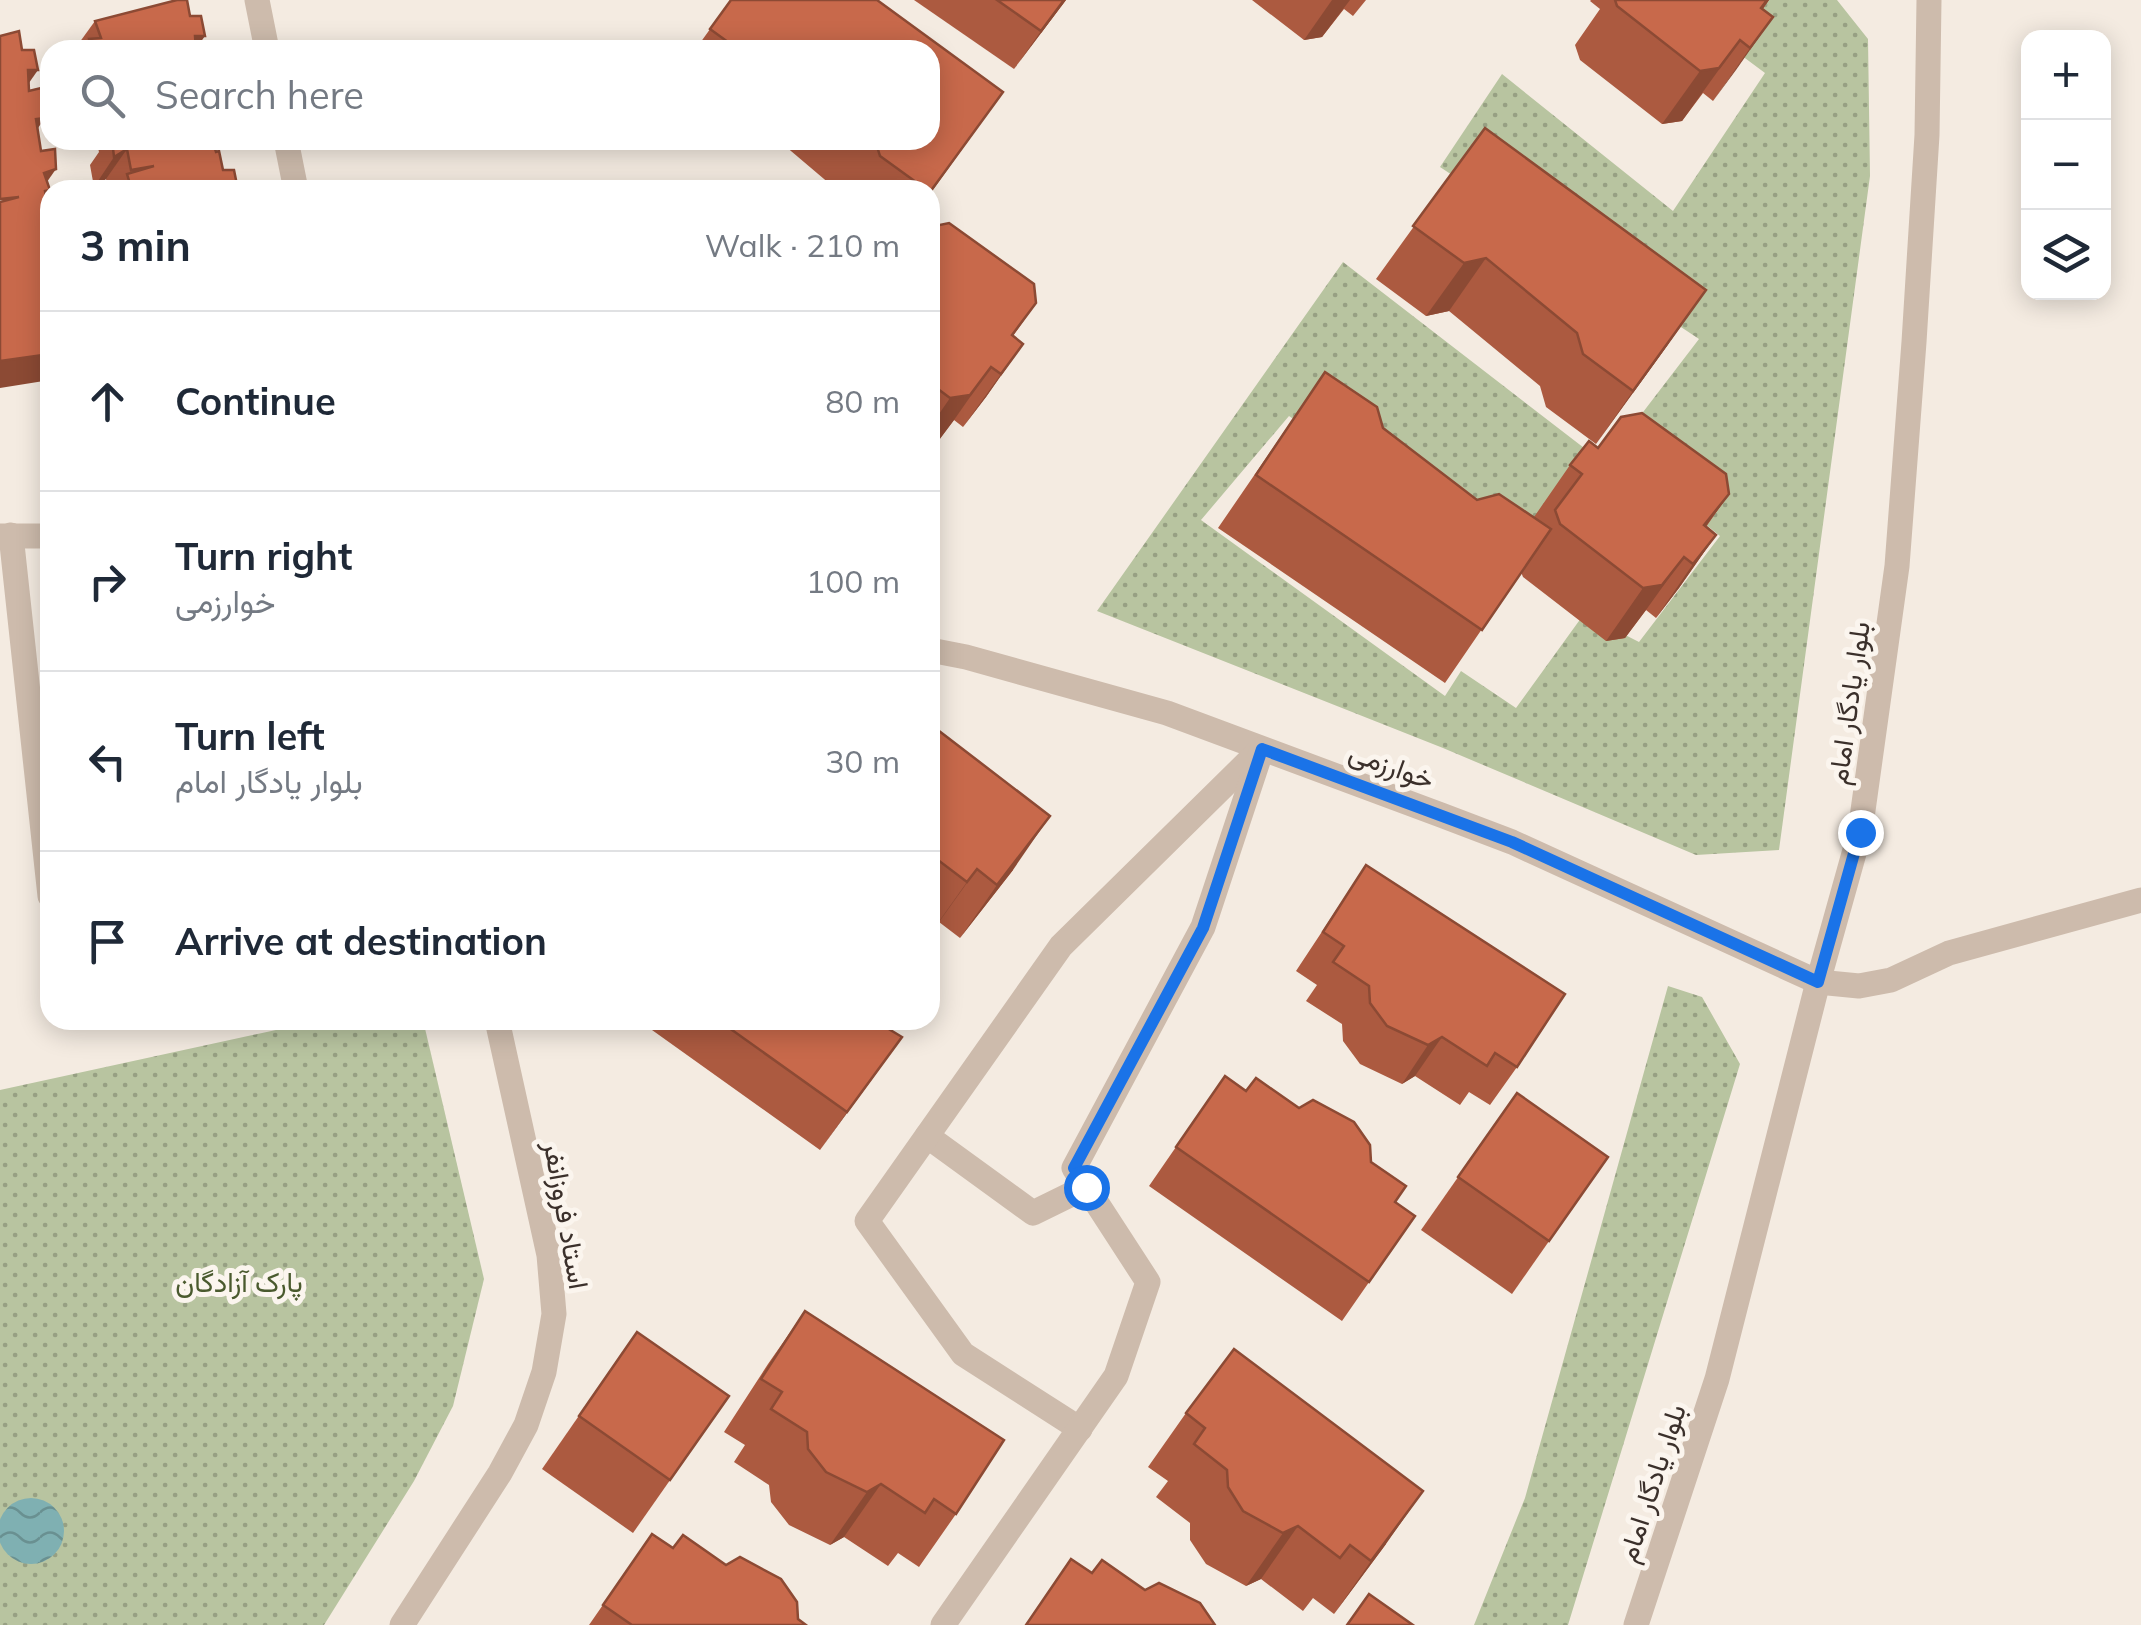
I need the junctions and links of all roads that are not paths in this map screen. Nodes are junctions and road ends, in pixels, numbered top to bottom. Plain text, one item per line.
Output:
1 (256, 0) edge
2 (1928, 0) edge
3 (265, 40) edge
4 (288, 150) edge
5 (294, 180) edge
6 (5, 536) edge
7 (40, 536) edge
8 (940, 652) edge
9 (1262, 749) junction
10 (40, 816) edge
11 (2141, 900) edge
12 (1818, 982) junction
13 (499, 1030) edge
14 (927, 1136) junction
15 (1086, 1187) junction
16 (1080, 1428) junction
17 (432, 1578) junction
18 (402, 1625) edge
19 (427, 1625) edge
20 (943, 1625) edge
21 (1636, 1625) edge

1 - 3 street
2 - 12 street, بلوار یادگار امام
4 - 5 street
6 - 7 street
6 - 10 street
8 - 9 street, خوارزمی
9 - 12 street, خوارزمی
9 - 14 street
9 - 15 street
11 - 12 street
12 - 21 street, بلوار یادگار امام
13 - 17 street, استاد فروزانفر
14 - 15 street
14 - 16 street
15 - 16 street
16 - 20 street
17 - 18 street, استاد فروزانفر
17 - 19 street

